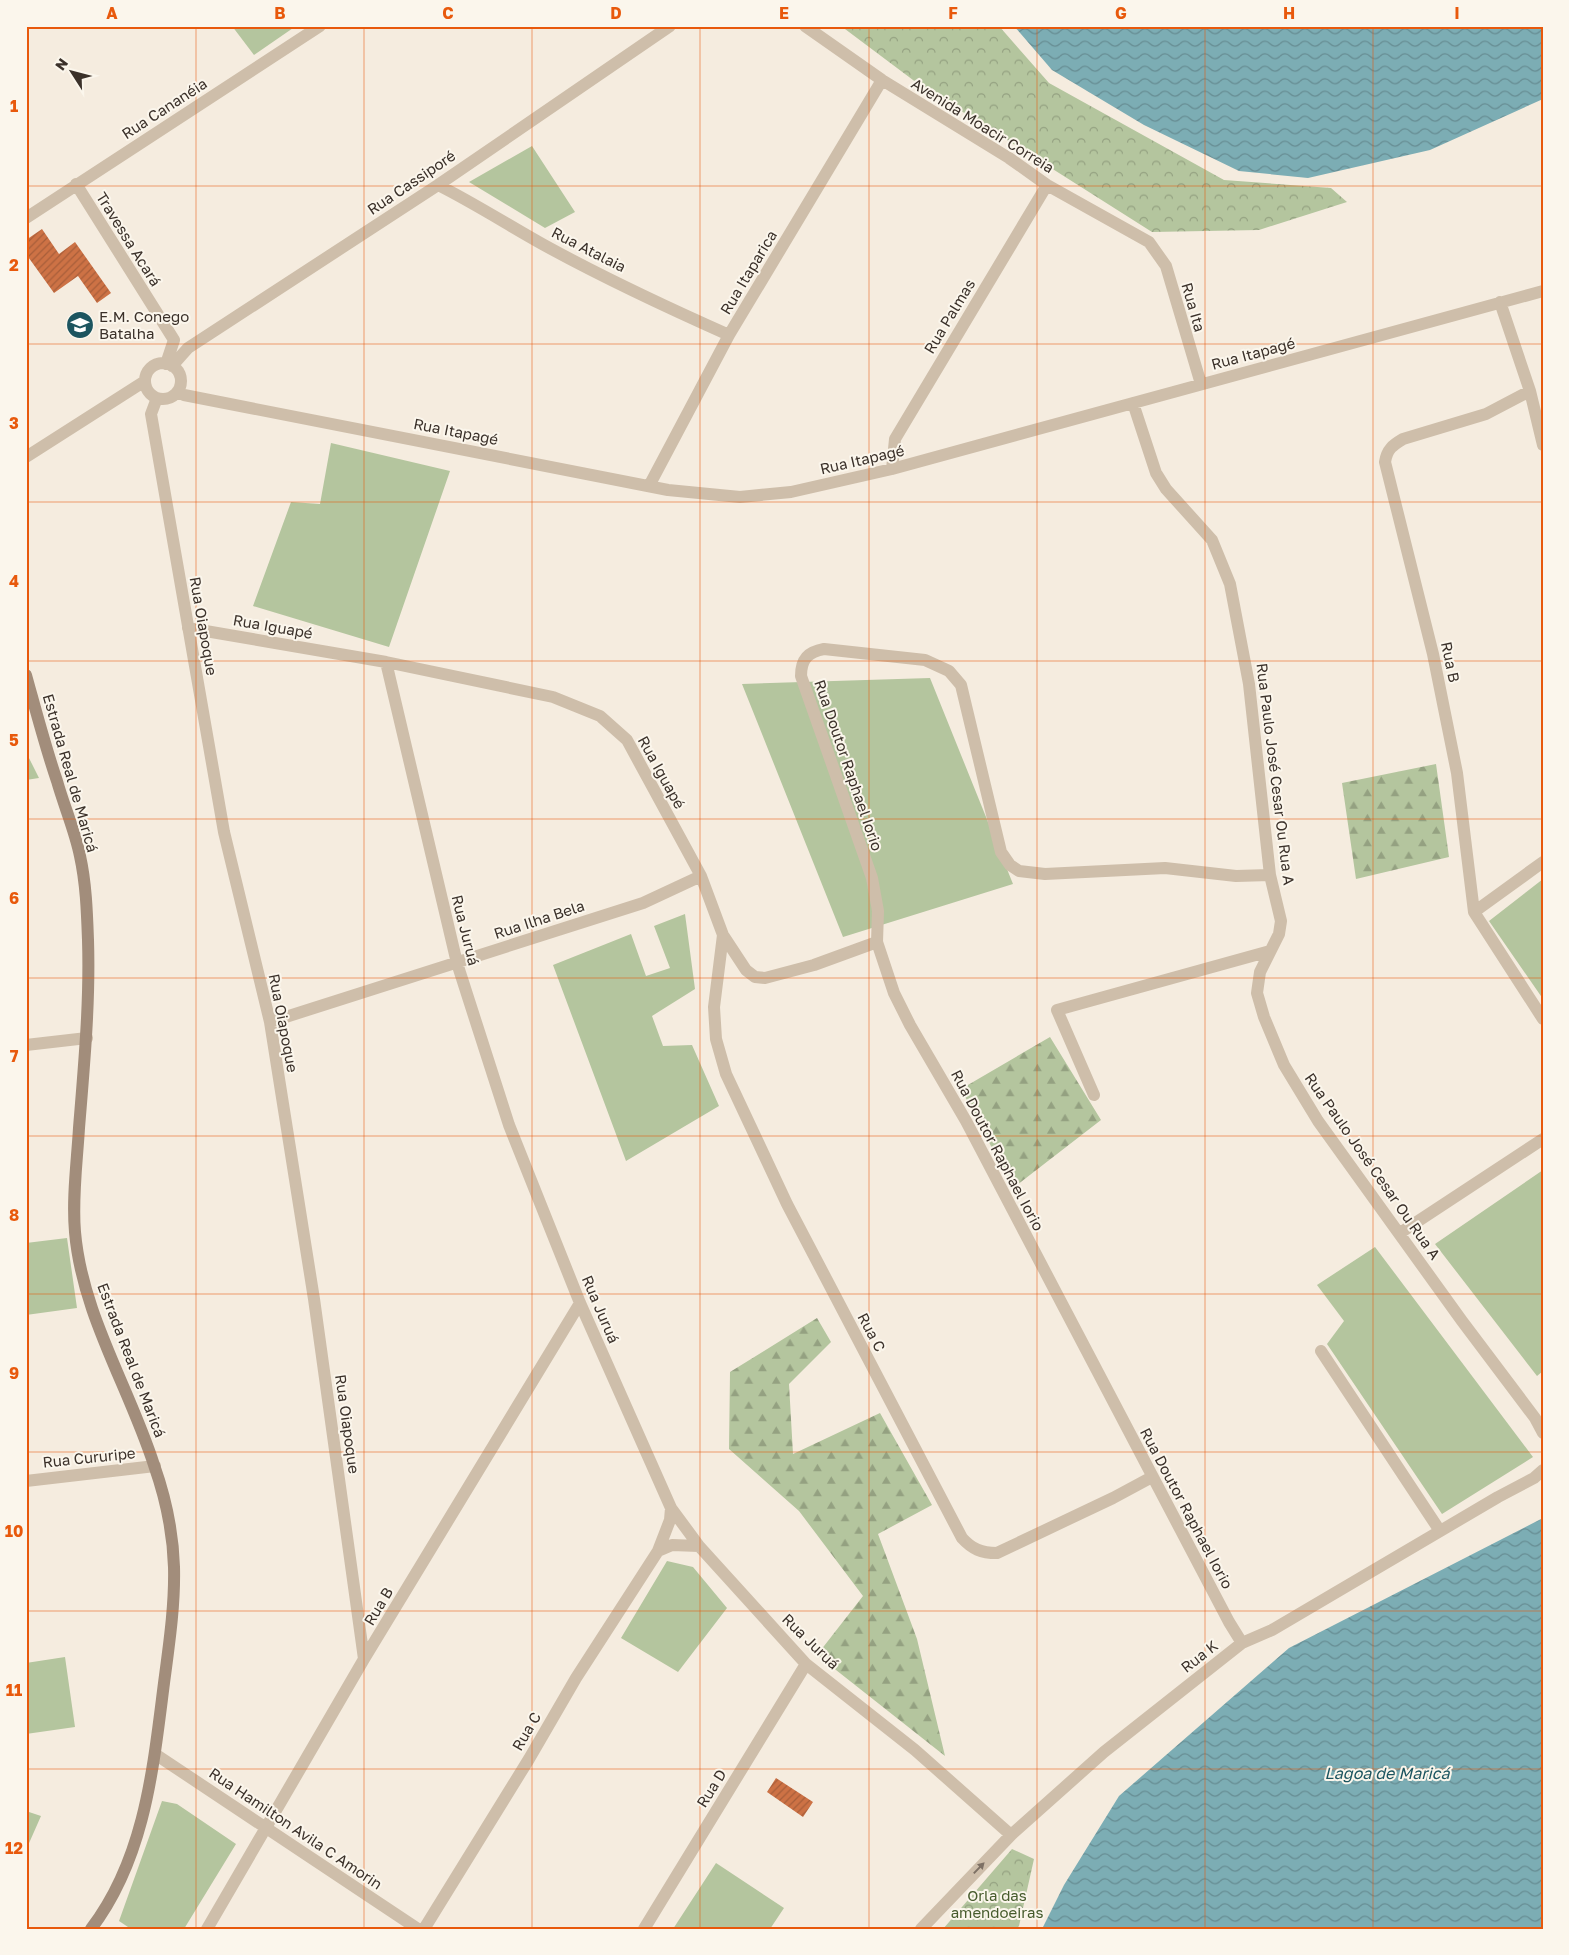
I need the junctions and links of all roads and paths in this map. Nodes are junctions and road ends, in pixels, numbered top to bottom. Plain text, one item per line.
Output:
1 (320, 26) edge
2 (670, 26) edge
3 (804, 26) edge
4 (882, 80) junction
5 (76, 184) junction
6 (438, 185) junction
7 (1047, 185) junction
8 (26, 218) edge
9 (1149, 242) joint
10 (1543, 291) edge
11 (1500, 302) junction
12 (729, 335) junction
13 (169, 365) junction
14 (145, 381) junction
15 (1201, 384) junction
16 (1530, 391) junction
17 (177, 392) junction
18 (157, 398) junction
19 (1133, 403) junction
20 (1543, 446) edge
21 (26, 457) edge
22 (892, 469) junction
23 (649, 486) junction
24 (188, 628) junction
25 (386, 662) junction
26 (26, 675) edge
27 (1543, 862) edge
28 (1270, 875) junction
29 (701, 876) junction
30 (1474, 912) junction
31 (722, 935) junction
32 (877, 942) junction
33 (1270, 951) junction
34 (457, 962) junction
35 (1543, 1019) edge
36 (270, 1022) junction
37 (86, 1038) junction
38 (26, 1045) edge
39 (1094, 1095) dead end
40 (1543, 1139) edge
41 (1400, 1232) junction
42 (580, 1303) junction
43 (1321, 1351) dead end
44 (1543, 1433) edge
45 (155, 1466) junction
46 (1543, 1470) edge
47 (1152, 1477) junction
48 (26, 1481) edge
49 (671, 1508) junction
50 (1440, 1531) junction
51 (699, 1546) junction
52 (658, 1551) junction
53 (1242, 1643) junction
54 (364, 1659) junction
55 (806, 1664) junction
56 (155, 1754) junction
57 (266, 1828) junction
58 (1011, 1834) junction
59 (91, 1929) edge
60 (207, 1929) edge
61 (418, 1929) edge
62 (424, 1929) edge
63 (644, 1929) edge
64 (921, 1929) edge

1 - 5 street, Rua Cananéia
2 - 6 street, Rua Cassiporé
3 - 4 street, Avenida Moacir Correia
4 - 7 street, Avenida Moacir Correia
4 - 12 street, Rua Itaparica
5 - 8 street, Rua Cananéia
5 - 13 street, Travessa Acará
6 - 12 street, Rua Atalaia
6 - 13 street, Rua Cassiporé
7 - 9 street, Avenida Moacir Correia
7 - 22 street, Rua Palmas
9 - 15 street, Rua Ita
10 - 11 street, Rua Itapagé
11 - 15 street, Rua Itapagé
11 - 16 street
12 - 23 street, Rua Itaparica
13 - 14 street, Rua Cassiporé
13 - 17 street
14 - 18 street
14 - 21 street, Rua Cassiporé
15 - 19 street, Rua Itapagé
16 - 20 street
16 - 30 street, Rua B
17 - 18 street
17 - 23 street, Rua Itapagé
18 - 24 street, Rua Oiapoque
19 - 22 street, Rua Itapagé
19 - 28 street, Rua Paulo José Cesar Ou Rua A
22 - 23 street, Rua Itapagé
24 - 25 street, Rua Iguapé
24 - 36 street, Rua Oiapoque
25 - 29 street, Rua Iguapé
25 - 34 street, Rua Juruá
26 - 37 main road, Estrada Real de Maricá
27 - 30 street
28 - 32 street, Rua Doutor Raphael Iorio
28 - 33 street, Rua Paulo José Cesar Ou Rua A
29 - 31 street, Rua Iguapé
29 - 34 street, Rua Ilha Bela
30 - 35 street, Rua B
31 - 32 street, Rua Iguapé
31 - 47 street, Rua C
32 - 47 street, Rua Doutor Raphael Iorio
33 - 39 street
33 - 41 street, Rua Paulo José Cesar Ou Rua A
34 - 36 street, Rua Ilha Bela
34 - 42 street, Rua Juruá
36 - 54 street, Rua Oiapoque
37 - 38 street
37 - 45 main road, Estrada Real de Maricá
40 - 41 street
41 - 44 street, Rua Paulo José Cesar Ou Rua A
42 - 49 street, Rua Juruá
42 - 54 street, Rua B
43 - 50 street
45 - 48 street, Rua Cururipe
45 - 56 main road, Estrada Real de Maricá
46 - 50 street, Rua K
47 - 53 street, Rua Doutor Raphael Iorio
49 - 51 street, Rua Juruá
49 - 52 street, Rua C
50 - 53 street, Rua K
51 - 52 street
51 - 55 street, Rua Juruá
52 - 62 street, Rua C
53 - 58 street, Rua K
54 - 57 street, Rua B
55 - 58 street, Rua Juruá
55 - 63 street, Rua D
56 - 57 street, Rua Hamilton Avila C Amorin
56 - 59 main road, Estrada Real de Maricá
57 - 60 street, Rua B
57 - 61 street, Rua Hamilton Avila C Amorin
64 -> 58 street, Rua K

